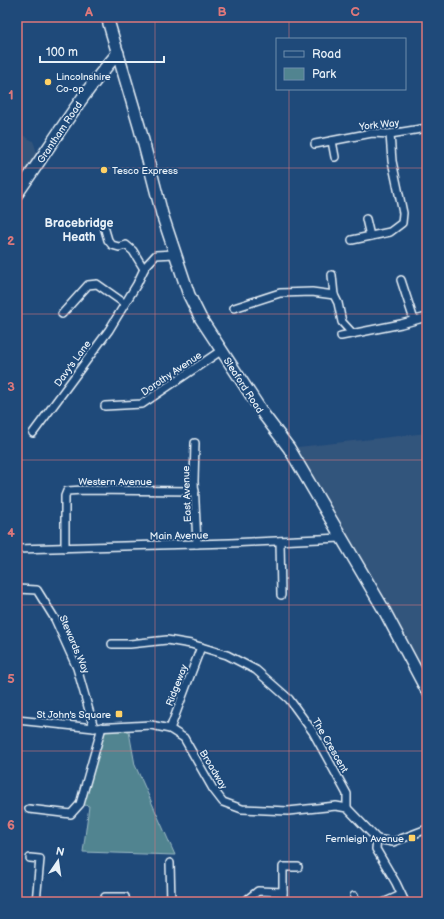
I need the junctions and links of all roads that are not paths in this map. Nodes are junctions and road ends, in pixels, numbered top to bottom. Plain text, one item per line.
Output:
1 (107, 17) edge
2 (118, 54) junction
3 (427, 128) edge
4 (390, 134) junction
5 (332, 140) junction
6 (315, 144) dead end
7 (335, 157) dead end
8 (17, 194) edge
9 (366, 219) dead end
10 (103, 223) dead end
11 (370, 236) junction
12 (352, 240) dead end
13 (174, 254) junction
14 (144, 269) junction
15 (332, 275) dead end
16 (401, 280) dead end
17 (334, 295) junction
18 (124, 303) junction
19 (234, 308) dead end
20 (62, 314) dead end
21 (427, 318) edge
22 (414, 320) junction
23 (353, 334) junction
24 (341, 336) dead end
25 (222, 350) junction
26 (105, 406) dead end
27 (33, 433) dead end
28 (195, 443) dead end
29 (195, 491) junction
30 (341, 538) junction
31 (280, 541) junction
32 (197, 544) junction
33 (65, 548) junction
34 (17, 549) edge
35 (17, 589) edge
36 (281, 595) dead end
37 (112, 644) dead end
38 (201, 647) junction
39 (427, 691) edge
40 (17, 720) edge
41 (102, 727) junction
42 (94, 728) junction
43 (170, 729) junction
44 (347, 808) junction
45 (29, 809) dead end
46 (427, 829) edge
47 (377, 839) junction
48 (30, 858) dead end
49 (170, 863) dead end
50 (298, 867) dead end
51 (283, 892) junction
52 (403, 899) edge
53 (282, 901) edge
54 (36, 902) edge
55 (105, 902) edge
56 (126, 902) edge
57 (171, 902) edge
58 (244, 902) edge
59 (385, 902) edge

1 - 2 main road, Sleaford Road
2 - 8 main road, Grantham Road
2 - 13 main road, Sleaford Road
3 - 4 street, York Way
4 - 5 street, York Way
4 - 11 street
5 - 6 street, York Way
5 - 7 street
9 - 11 street
10 - 14 street
11 - 12 street
13 - 14 street, Davy's Lane
13 - 25 main road, Sleaford Road
14 - 18 street, Davy's Lane
15 - 17 street
16 - 22 street
17 - 19 street
17 - 23 street
18 - 20 street
18 - 27 street, Davy's Lane
21 - 22 street
22 - 23 street
23 - 24 street
25 - 26 street, Dorothy Avenue
25 - 30 main road, Sleaford Road
28 - 29 street, East Avenue
29 - 32 street, East Avenue
29 - 33 street, Western Avenue
30 - 31 street, Main Avenue
30 - 39 main road, Sleaford Road
31 - 32 street, Main Avenue
31 - 36 street
32 - 33 street, Main Avenue
33 - 34 street, Main Avenue
35 - 42 street, Stewards Way
37 - 38 street, The Crescent
38 - 43 street, Ridgeway
38 - 44 street, The Crescent
40 - 42 street, Broadway
41 - 42 street, Broadway
41 - 43 street, Broadway
41 - 45 street
43 - 44 street, Broadway
44 - 47 street
46 - 47 street
47 - 52 street
48 - 54 street
49 - 57 street
50 - 51 street
51 - 53 street
51 - 58 street
52 - 59 street
55 - 56 street

